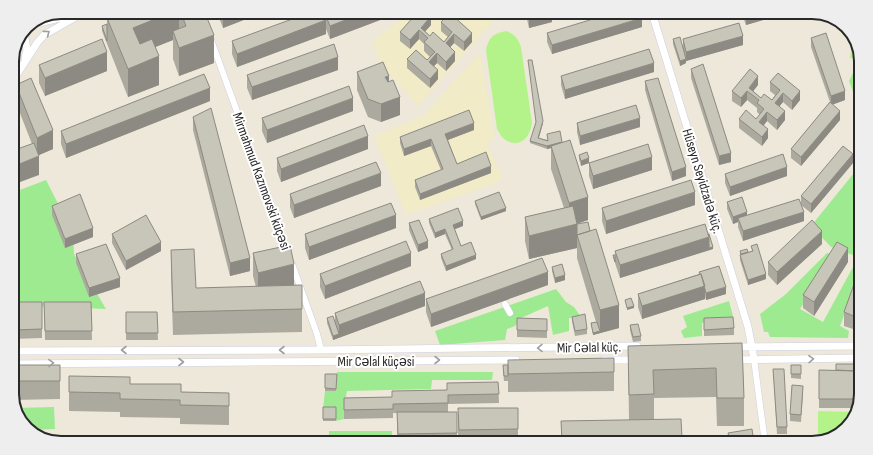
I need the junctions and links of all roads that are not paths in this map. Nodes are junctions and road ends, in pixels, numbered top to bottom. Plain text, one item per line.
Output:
1 (57, 19) edge
2 (73, 19) edge
3 (653, 19) edge
4 (46, 21) edge
5 (208, 33) edge
6 (25, 39) edge
7 (23, 64) junction
8 (19, 71) edge
9 (505, 304) dead end
10 (510, 313) dead end
11 (641, 346) edge
12 (753, 346) junction
13 (854, 346) edge
14 (723, 347) edge
15 (321, 350) junction
16 (19, 351) edge
17 (854, 358) edge
18 (754, 359) junction
19 (520, 360) edge
20 (599, 360) edge
21 (646, 360) edge
22 (724, 360) edge
23 (322, 361) junction
24 (19, 364) edge
25 (764, 436) edge

1 - 4 street
7 -> 2 street
3 - 12 street, Hüseyn Seyidzadə küç.
5 - 15 street, Mirmahmud Kazımovski küçəsi
6 - 7 street
7 - 8 street
9 - 10 street
11 -> 15 street, Mir Cəlal küç.
12 - 13 street
12 - 14 street
12 - 18 street, Hüseyn Seyidzadə küç.
15 -> 16 street, Mir Cəlal küçəsi
15 - 23 street
18 -> 17 street
18 - 22 street
18 - 25 street
23 -> 19 street, Mir Cəlal küçəsi
20 - 21 street
24 -> 23 street, Mir Cəlal küçəsi

